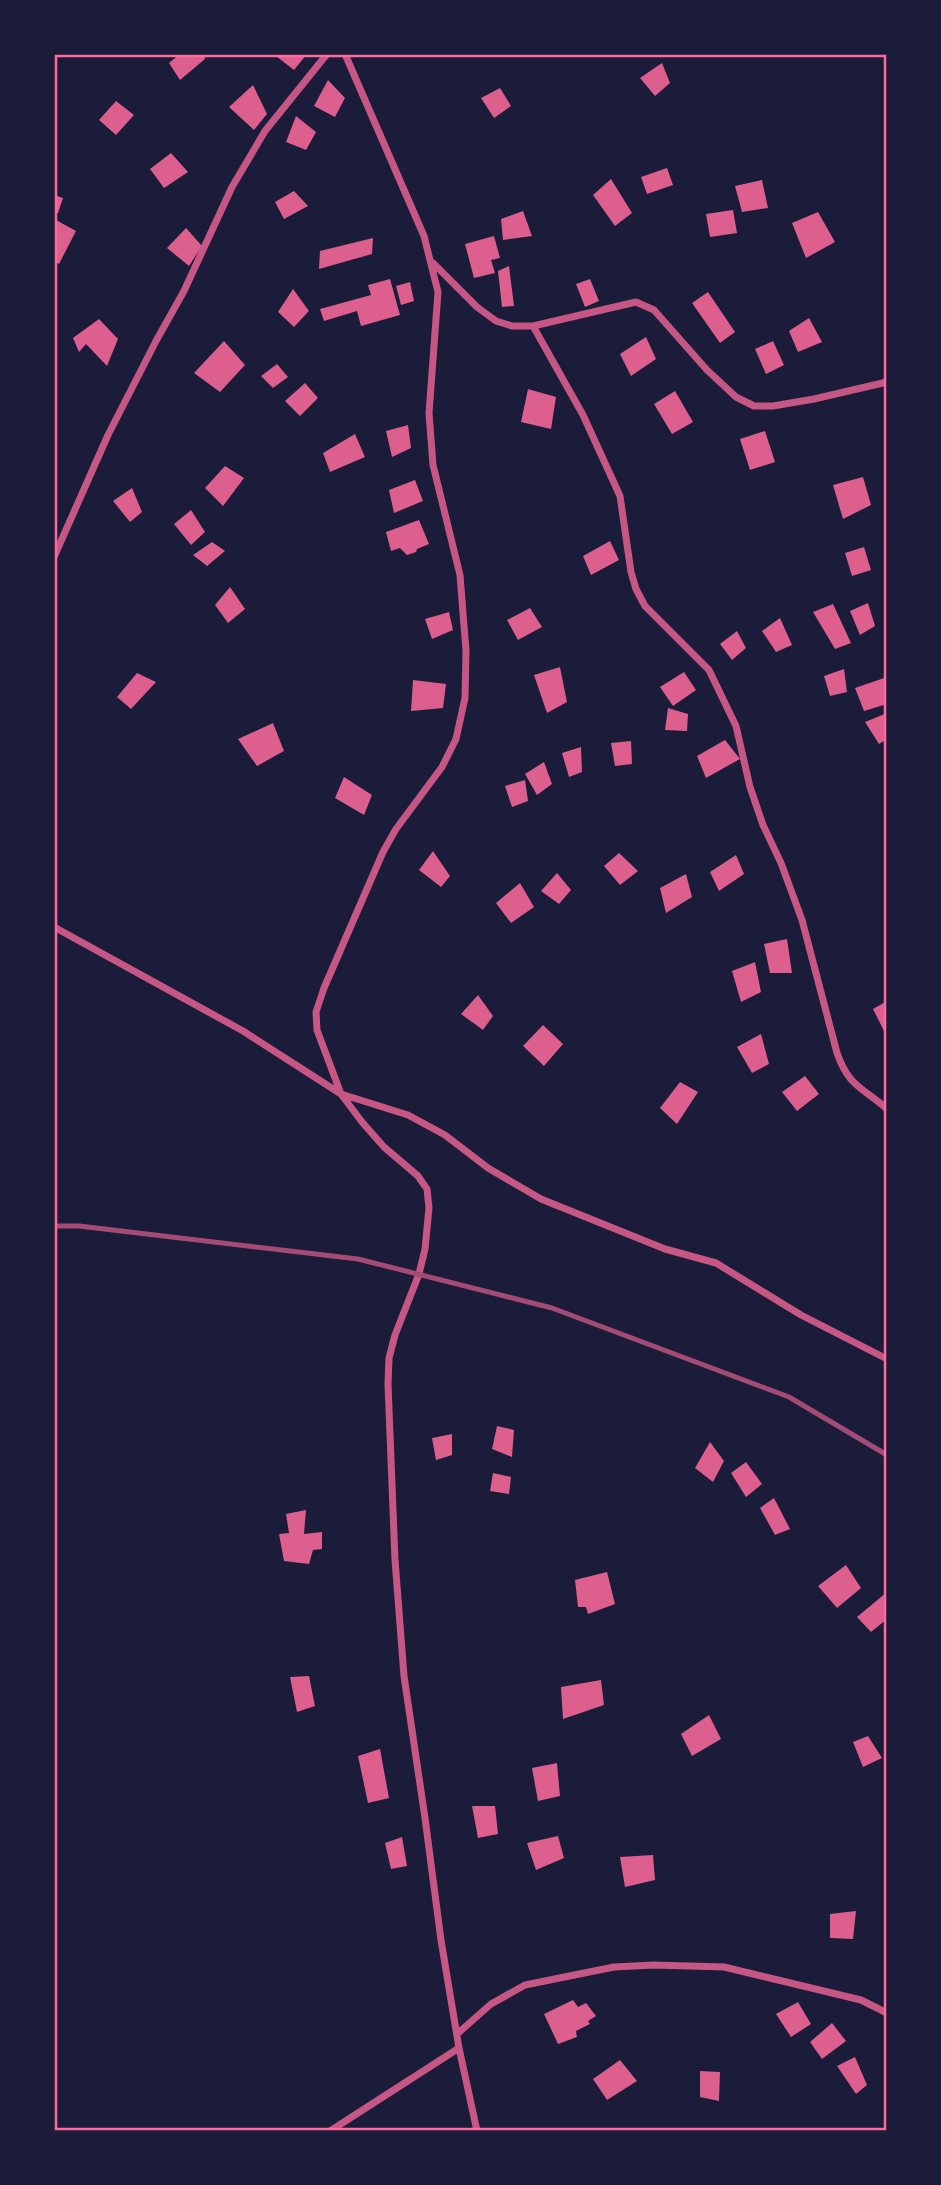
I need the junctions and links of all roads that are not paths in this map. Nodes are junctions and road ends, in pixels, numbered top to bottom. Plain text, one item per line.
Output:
1 (327, 54) edge
2 (345, 54) edge
3 (432, 262) junction
4 (533, 326) junction
5 (887, 382) edge
6 (54, 556) edge
7 (54, 927) edge
8 (341, 1094) junction
9 (887, 1109) edge
10 (887, 1359) edge
11 (887, 2013) edge
12 (457, 2034) junction
13 (460, 2048) junction
14 (330, 2131) edge
15 (477, 2131) edge

1 - 6 street
2 - 3 street
3 - 4 street
3 - 8 street
4 - 5 street
4 - 9 street
7 - 8 street
8 - 10 street
8 - 12 street
11 - 12 street
12 - 13 street
13 - 14 street
13 - 15 street

